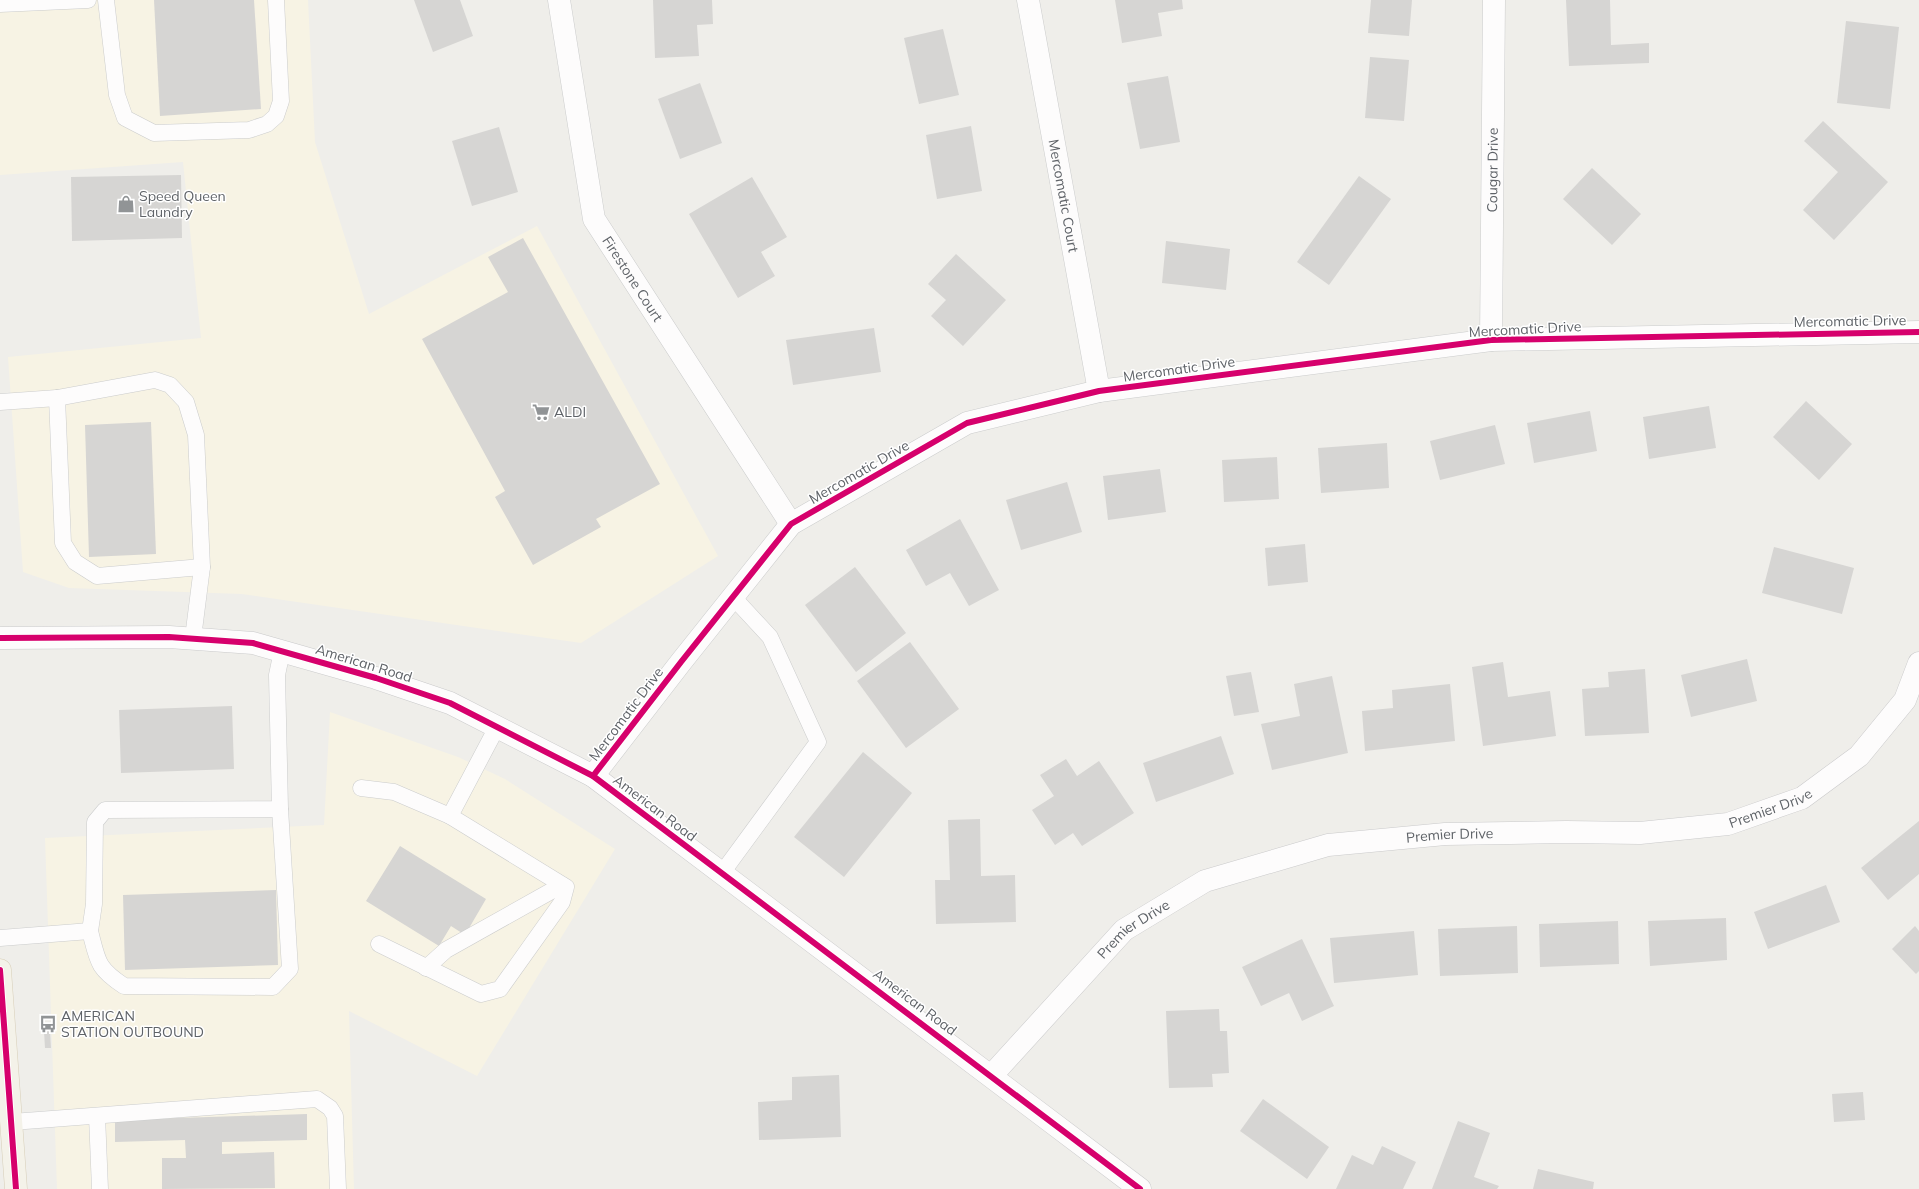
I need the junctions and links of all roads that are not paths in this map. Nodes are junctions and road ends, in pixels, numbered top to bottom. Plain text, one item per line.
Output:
1 (88, 0) edge
2 (106, 0) edge
3 (276, 0) edge
4 (559, 0) edge
5 (1028, 0) edge
6 (1494, 0) edge
7 (0, 4) edge
8 (1919, 332) edge
9 (1491, 340) junction
10 (1099, 392) junction
11 (57, 398) junction
12 (0, 402) edge
13 (791, 524) junction
14 (202, 567) junction
15 (733, 597) junction
16 (0, 638) edge
17 (193, 638) junction
18 (282, 651) junction
19 (1919, 663) edge
20 (498, 727) junction
21 (594, 776) junction
22 (361, 788) dead end
23 (280, 809) junction
24 (450, 816) junction
25 (722, 873) junction
26 (562, 885) junction
27 (90, 931) junction
28 (0, 938) edge
29 (379, 944) dead end
30 (426, 968) junction
31 (0, 970) edge
32 (992, 1075) junction
33 (97, 1116) junction
34 (8, 1134) edge
35 (16, 1189) edge
36 (100, 1189) edge
37 (338, 1189) edge
38 (1140, 1189) edge

1 - 7 lane
2 - 3 lane
4 - 13 street, Firestone Court
5 - 10 street, Mercomatic Court
6 - 9 street, Cougar Drive
8 - 9 street, Mercomatic Drive
9 - 10 street, Mercomatic Drive
10 - 13 street, Mercomatic Drive
11 - 12 lane
11 - 14 lane
11 - 14 lane
13 - 15 street, Mercomatic Drive
14 - 17 lane
15 - 21 street, Mercomatic Drive
15 - 25 lane
16 - 17 street, American Road
17 - 18 street, American Road
18 - 20 street, American Road
18 - 23 lane
19 - 32 street, Premier Drive
20 - 21 street, American Road
20 - 24 lane
21 - 25 street, American Road
22 - 24 lane
23 - 27 lane
23 - 27 lane
24 - 26 lane
25 - 32 street, American Road
26 - 30 lane
26 - 30 lane
27 - 28 lane
29 - 30 lane
31 - 34 main road
32 - 38 street, American Road
33 - 34 lane
33 - 36 lane
33 - 37 lane
34 - 35 main road

